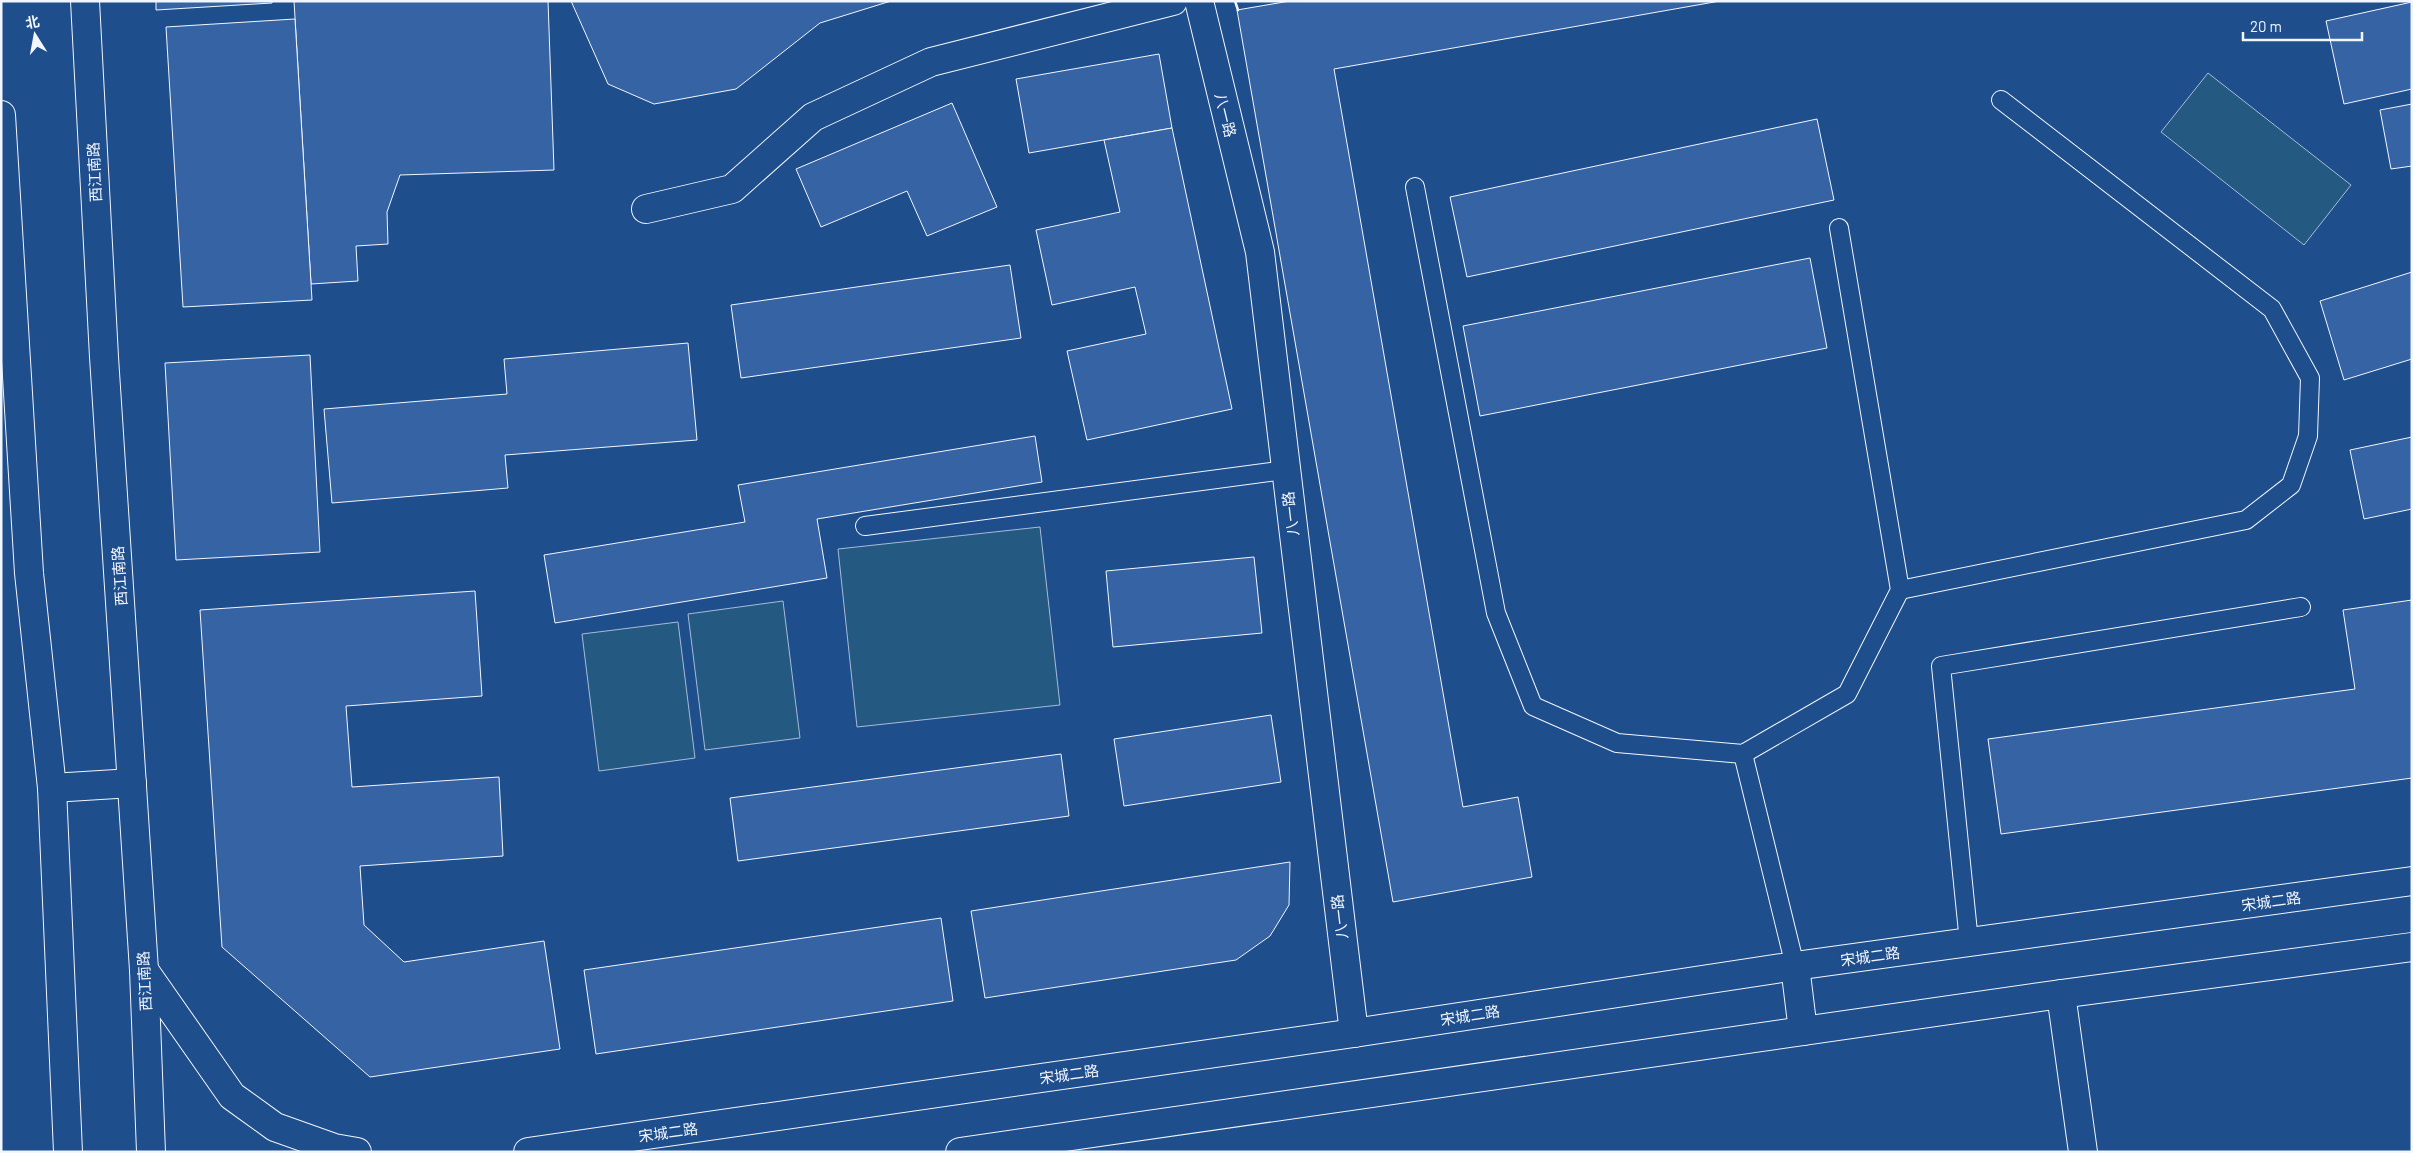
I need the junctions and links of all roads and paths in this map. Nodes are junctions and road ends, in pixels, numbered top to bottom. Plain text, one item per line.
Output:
1 (85, 1) edge
2 (1173, 1) edge
3 (1199, 1) edge
4 (2001, 100) dead end
5 (1, 115) edge
6 (1415, 187) dead end
7 (646, 209) dead end
8 (1839, 228) dead end
9 (1285, 470) junction
10 (865, 526) dead end
11 (1900, 590) junction
12 (2301, 607) dead end
13 (1743, 754) junction
14 (132, 783) junction
15 (52, 788) junction
16 (2412, 881) edge
17 (1969, 942) junction
18 (2412, 947) edge
19 (1795, 966) junction
20 (144, 970) junction
21 (2061, 994) junction
22 (1804, 1031) junction
23 (1354, 1033) junction
24 (68, 1152) edge
25 (151, 1152) edge
26 (357, 1152) edge
27 (528, 1152) edge
28 (960, 1152) edge
29 (2083, 1152) edge

1 - 14 main road, 西江南路
2 - 7 main road
3 - 9 main road, 八一路
4 - 11 lane
5 - 15 main road
6 - 13 lane
8 - 11 lane
9 - 10 lane
9 - 23 main road, 八一路
11 - 13 lane
12 - 17 lane
13 - 19 lane
14 - 15 main road
14 - 20 main road, 西江南路
15 - 24 main road
16 - 17 main road, 宋城二路
17 - 19 main road, 宋城二路
18 - 21 main road
19 - 22 main road
19 - 23 main road, 宋城二路
20 - 25 main road, 西江南路
20 - 26 main road
21 - 22 main road
21 - 29 main road
22 - 28 main road
23 - 27 main road, 宋城二路

